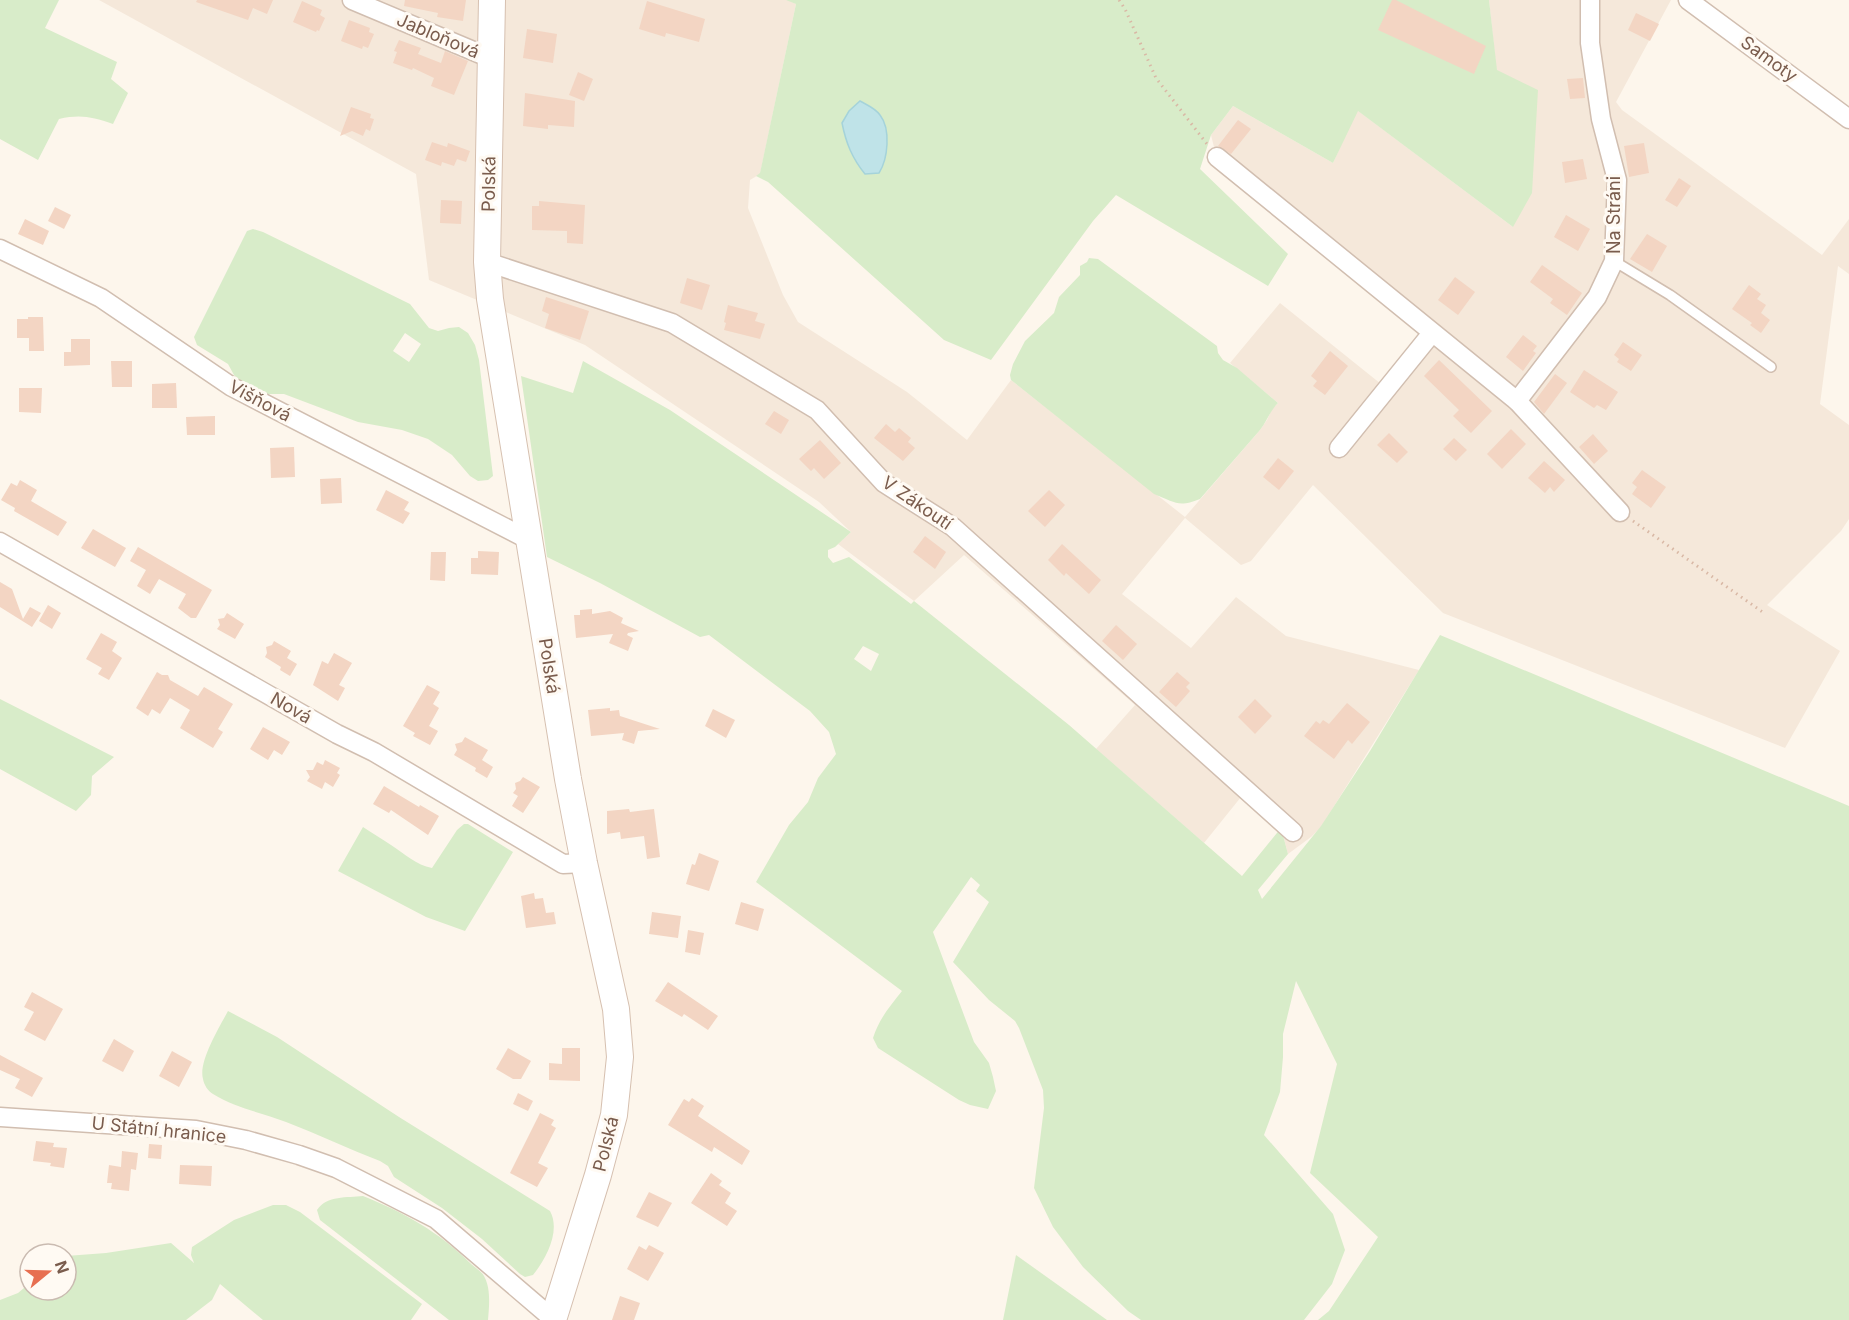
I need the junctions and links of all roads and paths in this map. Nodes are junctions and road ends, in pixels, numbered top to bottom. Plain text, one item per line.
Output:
1 (352, 0) edge
2 (492, 0) edge
3 (1119, 0) edge
4 (1590, 0) edge
5 (1688, 0) edge
6 (490, 58) junction
7 (1849, 119) edge
8 (1217, 157) joint
9 (0, 249) edge
10 (1614, 261) junction
11 (488, 262) junction
12 (1432, 333) junction
13 (1771, 367) dead end
14 (1516, 401) junction
15 (1339, 448) dead end
16 (1620, 512) joint
17 (529, 540) junction
18 (0, 542) edge
19 (1764, 613) dead end
20 (1293, 832) dead end
21 (584, 863) junction
22 (0, 1117) edge
23 (552, 1320) edge

1 - 6 street, Jabloňová
2 - 6 street, Polská
3 - 8 path
4 - 10 street, Na Stráni
5 - 7 street, Samoty
6 - 11 street, Polská
8 - 12 street
9 - 17 street, Višňová
10 - 13 lane
10 - 14 street, Na Stráni
11 - 17 street, Polská
11 - 20 street, V Zákoutí
12 - 14 street
12 - 15 street
14 - 16 street
16 - 19 path
17 - 21 street, Polská
18 - 21 street, Nová
21 - 23 street, Polská
22 - 23 street, U Státní hranice

